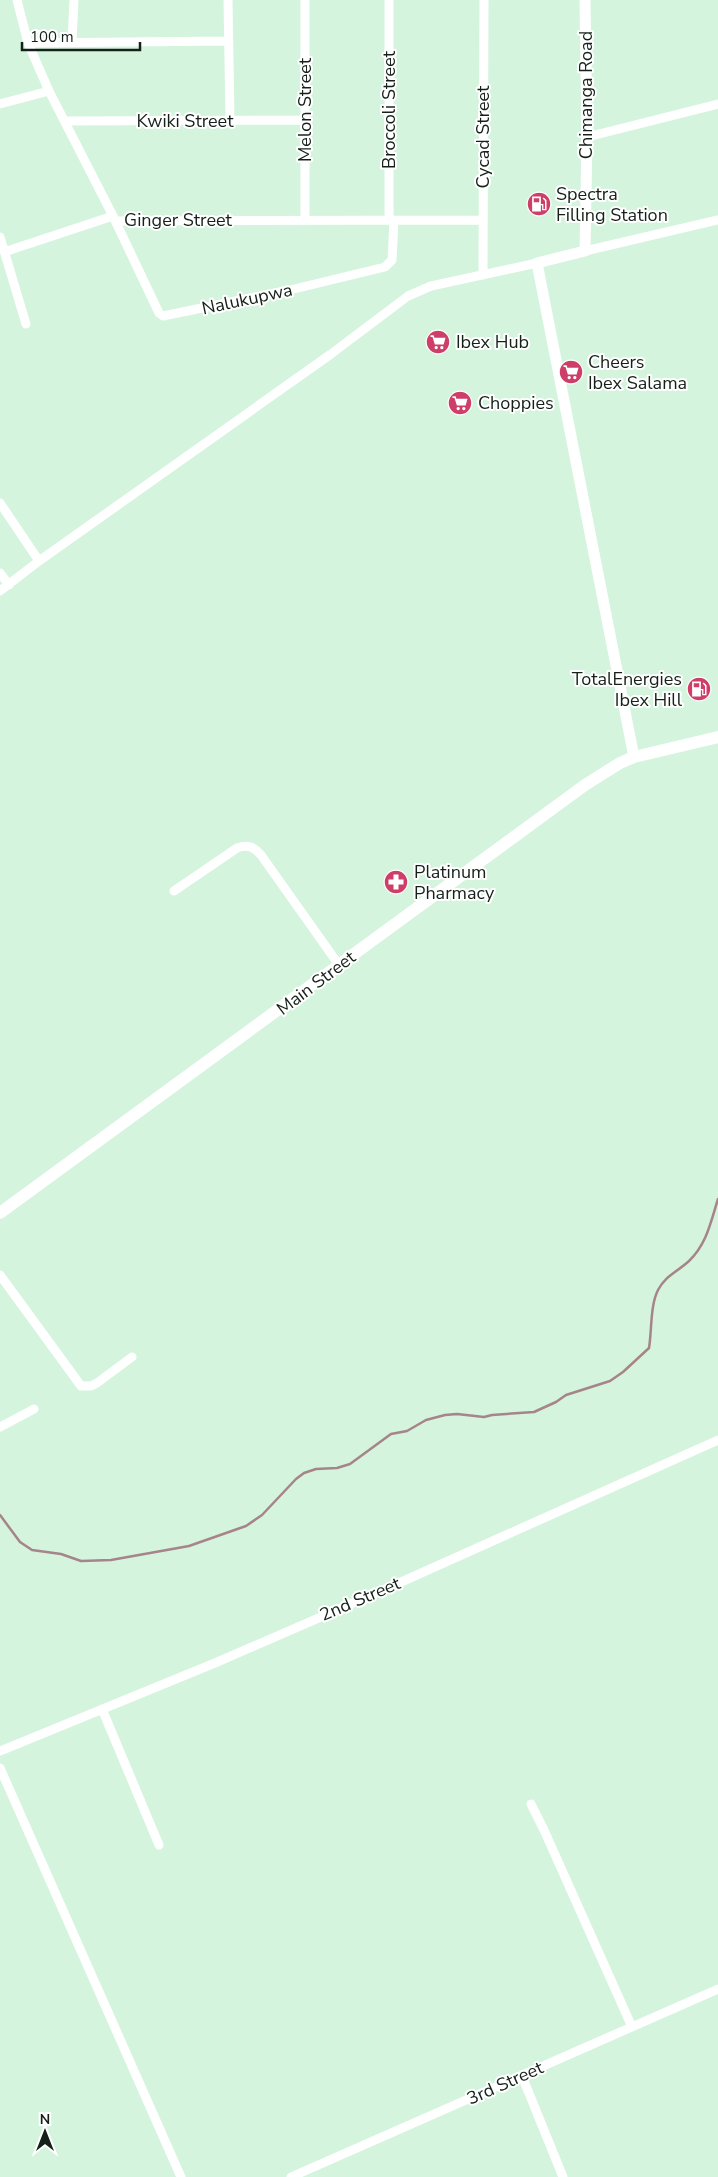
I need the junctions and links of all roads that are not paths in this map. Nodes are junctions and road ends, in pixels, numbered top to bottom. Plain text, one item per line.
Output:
1 (17, 0) edge
2 (74, 0) edge
3 (228, 0) edge
4 (305, 0) edge
5 (389, 0) edge
6 (484, 0) edge
7 (585, 0) edge
8 (228, 41) junction
9 (72, 42) junction
10 (28, 43) junction
11 (49, 91) junction
12 (0, 104) edge
13 (718, 104) edge
14 (230, 120) junction
15 (304, 120) junction
16 (66, 121) junction
17 (587, 137) junction
18 (115, 219) junction
19 (305, 219) junction
20 (391, 220) junction
21 (483, 220) junction
22 (718, 220) edge
23 (0, 238) edge
24 (585, 251) junction
25 (4, 252) junction
26 (537, 263) junction
27 (483, 274) junction
28 (26, 324) dead end
29 (0, 503) edge
30 (39, 561) junction
31 (0, 573) edge
32 (9, 585) junction
33 (0, 591) edge
34 (718, 737) edge
35 (634, 757) junction
36 (174, 892) dead end
37 (339, 965) junction
38 (0, 1214) edge
39 (0, 1275) edge
40 (132, 1357) dead end
41 (34, 1409) dead end
42 (0, 1427) edge
43 (718, 1440) edge
44 (102, 1709) junction
45 (0, 1752) edge
46 (0, 1768) edge
47 (530, 1804) dead end
48 (159, 1846) dead end
49 (718, 1990) edge
50 (632, 2028) junction
51 (522, 2076) junction
52 (181, 2177) edge
53 (291, 2177) edge
54 (562, 2177) edge

1 - 10 street, Ginger Street
2 - 9 street
3 - 8 street
4 - 15 street, Melon Street
5 - 20 street, Broccoli Street
6 - 21 street, Cycad Street
7 - 17 street, Chimanga Road
8 - 9 street
8 - 14 street
9 - 10 street
10 - 11 street, Ginger Street
11 - 12 street
11 - 16 street, Ginger Street
13 - 17 street
14 - 15 street, Kwiki Street
14 - 16 street, Kwiki Street
15 - 19 street, Melon Street
16 - 18 street, Ginger Street
17 - 24 street, Chimanga Road
18 - 19 street, Ginger Street
18 - 20 street, Nalukupwa
18 - 25 street
19 - 20 street, Ginger Street
20 - 21 street, Ginger Street
21 - 27 street, Cycad Street
22 - 24 street
23 - 25 street
24 - 26 street
25 - 28 street
26 - 27 street
26 - 35 street
27 - 30 street
29 - 30 street
30 - 32 street
31 - 32 street
32 - 33 street
34 - 35 main road, Main Street
35 - 37 main road, Main Street
36 - 37 street
37 - 38 main road, Main Street
39 - 40 street
41 - 42 street
43 - 44 street, 2nd Street
44 - 45 street, 2nd Street
44 - 48 street
46 - 52 street
47 - 50 street
49 - 50 street, 3rd Street
50 - 51 street, 3rd Street
51 - 53 street, 3rd Street
51 - 54 street

